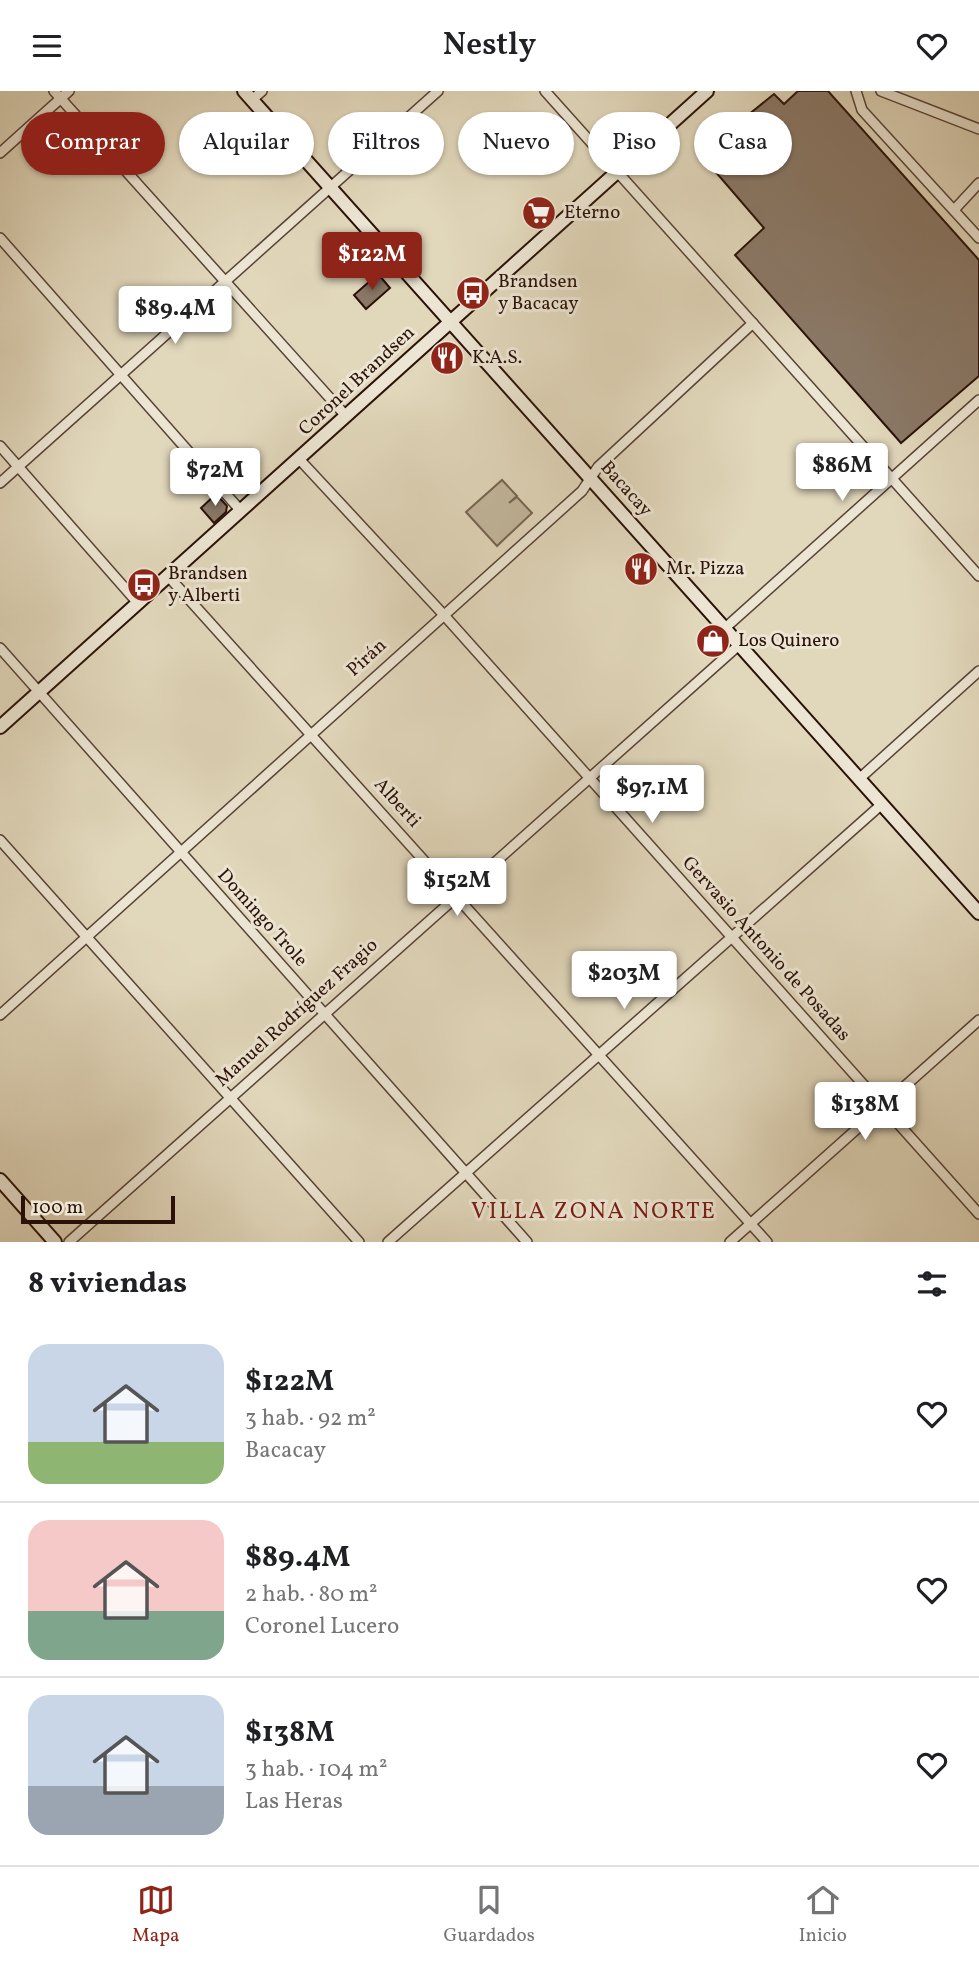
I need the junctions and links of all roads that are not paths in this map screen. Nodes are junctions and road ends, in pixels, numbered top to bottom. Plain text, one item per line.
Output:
1 (69, 91) edge
2 (438, 91) edge
3 (545, 91) edge
4 (707, 91) edge
5 (856, 91) edge
6 (881, 91) edge
7 (252, 94) edge
8 (57, 95) edge
9 (906, 95) edge
10 (680, 115) edge
11 (979, 129) edge
12 (588, 139) edge
13 (0, 153) edge
14 (614, 175) edge
15 (620, 175) edge
16 (979, 183) edge
17 (331, 188) junction
18 (954, 210) junction
19 (0, 238) edge
20 (979, 238) edge
21 (224, 282) junction
22 (450, 321) junction
23 (753, 323) junction
24 (121, 375) junction
25 (979, 400) edge
26 (346, 416) junction
27 (0, 446) edge
28 (300, 460) junction
29 (18, 466) junction
30 (590, 478) junction
31 (892, 478) junction
32 (0, 483) edge
33 (241, 511) junction
34 (168, 576) junction
35 (979, 576) edge
36 (137, 602) junction
37 (443, 614) junction
38 (724, 629) junction
39 (739, 645) junction
40 (0, 648) edge
41 (979, 671) edge
42 (39, 691) junction
43 (0, 727) edge
44 (311, 733) junction
45 (589, 777) junction
46 (859, 779) junction
47 (881, 804) junction
48 (0, 840) edge
49 (180, 852) junction
50 (456, 894) junction
51 (979, 913) edge
52 (87, 936) junction
53 (731, 937) junction
54 (324, 1012) junction
55 (0, 1015) edge
56 (979, 1020) edge
57 (598, 1055) junction
58 (229, 1098) junction
59 (882, 1106) junction
60 (465, 1172) junction
61 (0, 1180) edge
62 (979, 1214) edge
63 (751, 1224) junction
64 (55, 1242) edge
65 (69, 1242) edge
66 (359, 1242) edge
67 (388, 1242) edge
68 (527, 1242) edge
69 (730, 1242) edge
70 (766, 1242) edge

1 - 8 street
2 - 17 street
3 - 12 street
4 - 10 street, Coronel Brandsen
5 - 18 street
6 - 9 street
7 - 17 street, Bacacay
8 - 13 street
8 - 21 street
9 - 11 street
14 - 22 street, Coronel Brandsen
15 - 23 street
16 - 18 street
17 - 21 street
17 - 22 street, Bacacay
18 - 20 street
19 - 24 street
21 - 24 street
21 - 26 street
22 - 26 street, Coronel Brandsen
22 - 30 street, Bacacay
23 - 30 street, Pirán
23 - 31 street
24 - 29 street
24 - 33 street
25 - 31 street
26 - 28 street, Coronel Brandsen
27 - 29 street
28 - 33 street, Coronel Brandsen
28 - 37 street, Gervasio Antonio de Posadas
29 - 32 street
29 - 36 street
30 - 37 street, Pirán
30 - 38 street, Bacacay
31 - 35 street
31 - 38 street
33 - 34 street, Coronel Brandsen
34 - 36 street, Coronel Brandsen
34 - 44 street, Alberti
36 - 42 street, Coronel Brandsen
37 - 44 street, Pirán
37 - 45 street, Gervasio Antonio de Posadas
38 - 39 street, Bacacay
39 - 45 street, Manuel Rodríguez Fragio
39 - 46 street, Bacacay
40 - 42 street, Domingo Trole
41 - 46 street
42 - 43 street, Coronel Brandsen
42 - 49 street, Domingo Trole
44 - 49 street, Pirán
44 - 50 street, Alberti
45 - 50 street, Manuel Rodríguez Fragio
45 - 53 street, Gervasio Antonio de Posadas
46 - 47 street, Bacacay
47 - 51 street, Bacacay
47 - 53 street
48 - 52 street
49 - 52 street, Pirán
49 - 54 street, Domingo Trole
50 - 54 street, Manuel Rodríguez Fragio
50 - 57 street, Alberti
52 - 55 street, Pirán
52 - 58 street
53 - 57 street
53 - 59 street, Gervasio Antonio de Posadas
54 - 58 street, Manuel Rodríguez Fragio
54 - 60 street, Domingo Trole
56 - 59 street
57 - 60 street
57 - 63 street, Alberti
58 - 65 street, Manuel Rodríguez Fragio
58 - 66 street
59 - 62 street, Gervasio Antonio de Posadas
59 - 63 street
60 - 67 street
60 - 68 street, Domingo Trole
61 - 64 street
63 - 69 street
63 - 70 street, Alberti

